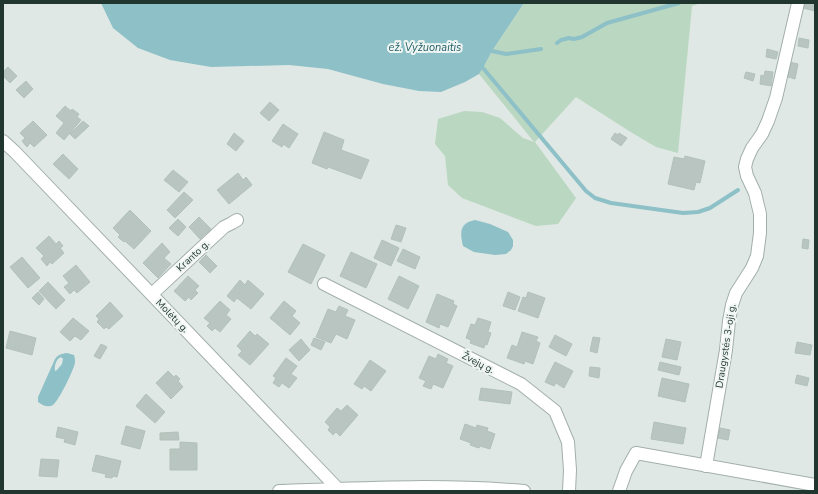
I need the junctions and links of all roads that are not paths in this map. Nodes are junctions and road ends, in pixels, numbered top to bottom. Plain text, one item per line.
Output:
1 (798, 3) edge
2 (3, 141) edge
3 (237, 220) dead end
4 (324, 284) dead end
5 (152, 294) junction
6 (706, 466) junction
7 (815, 485) edge
8 (339, 490) edge
9 (279, 491) edge
10 (524, 491) edge
11 (569, 491) edge
12 (619, 491) edge

1 - 6 street, Draugystės 3-oji g.
2 - 5 street, Molėtų g.
3 - 5 street, Kranto g.
4 - 11 street, Žvejų g.
5 - 8 street, Molėtų g.
6 - 7 street
6 - 12 street
8 - 9 street
8 - 10 street

